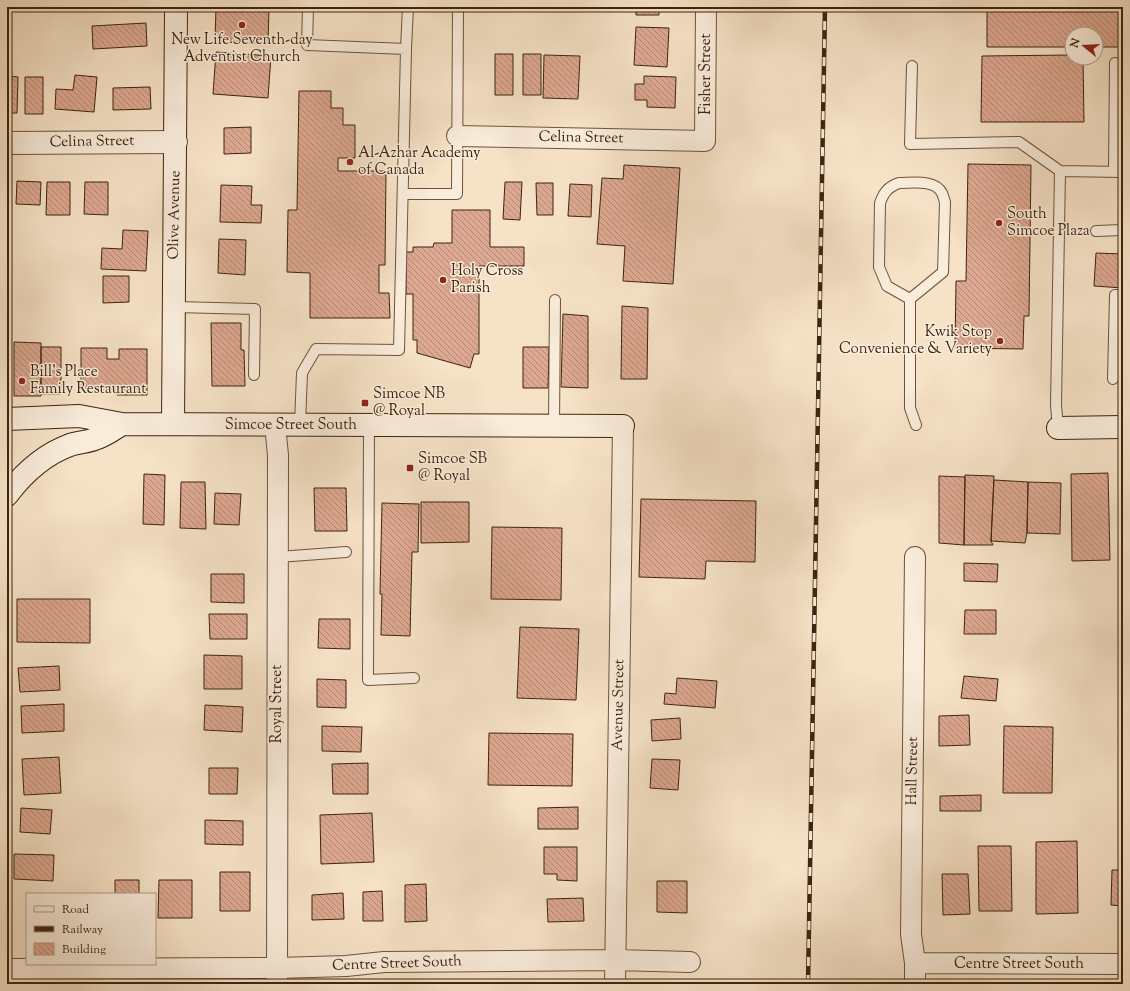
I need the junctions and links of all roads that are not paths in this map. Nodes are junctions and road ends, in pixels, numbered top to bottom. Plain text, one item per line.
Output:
1 (176, 7) edge
2 (308, 7) edge
3 (408, 7) edge
4 (458, 7) edge
5 (706, 7) edge
6 (406, 49) junction
7 (1115, 63) dead end
8 (912, 66) dead end
9 (458, 136) junction
10 (705, 141) joint
11 (176, 142) junction
12 (7, 143) edge
13 (1060, 172) junction
14 (1119, 172) edge
15 (403, 194) junction
16 (1123, 230) edge
17 (1096, 231) dead end
18 (1123, 295) edge
19 (910, 299) junction
20 (555, 300) dead end
21 (175, 307) junction
22 (254, 375) dead end
23 (1113, 379) dead end
24 (7, 419) edge
25 (122, 424) junction
26 (173, 424) junction
27 (275, 425) junction
28 (300, 425) junction
29 (369, 425) junction
30 (916, 425) dead end
31 (554, 426) junction
32 (623, 426) joint
33 (1058, 428) joint
34 (1123, 428) edge
35 (7, 494) edge
36 (346, 552) dead end
37 (278, 557) junction
38 (915, 557) dead end
39 (414, 678) dead end
40 (616, 960) junction
41 (690, 962) dead end
42 (915, 963) junction
43 (1123, 964) edge
44 (7, 969) edge
45 (277, 976) edge
46 (615, 984) edge
47 (915, 984) edge

1 - 11 main road, Olive Avenue
2 - 6 lane
3 - 6 lane
4 - 9 lane
5 - 10 street, Fisher Street
6 - 15 lane
7 - 14 lane
8 - 13 lane
9 - 10 street, Celina Street
9 - 15 lane
11 - 12 main road, Celina Street
11 - 21 main road, Olive Avenue
13 - 14 lane
13 - 33 lane
15 - 28 lane
16 - 17 lane
18 - 23 lane
19 - 19 lane
19 - 30 lane
20 - 31 lane
21 - 22 lane
21 - 26 main road, Olive Avenue
24 - 25 main road, Simcoe Street South
25 - 26 main road, Simcoe Street South
25 - 35 main road
26 - 27 main road, Simcoe Street South
27 - 28 main road, Simcoe Street South
27 - 37 street, Royal Street
28 - 29 main road, Simcoe Street South
29 - 31 main road, Simcoe Street South
29 - 39 lane
31 - 32 main road, Simcoe Street South
32 - 40 street, Avenue Street
33 - 34 main road
36 - 37 lane
37 - 45 street, Royal Street
38 - 42 street, Hall Street
40 - 41 street, Centre Street South
40 - 45 street, Centre Street South
40 - 46 street, Avenue Street
42 - 43 street, Centre Street South
42 - 47 street, Hall Street
44 - 45 street, Centre Street South

